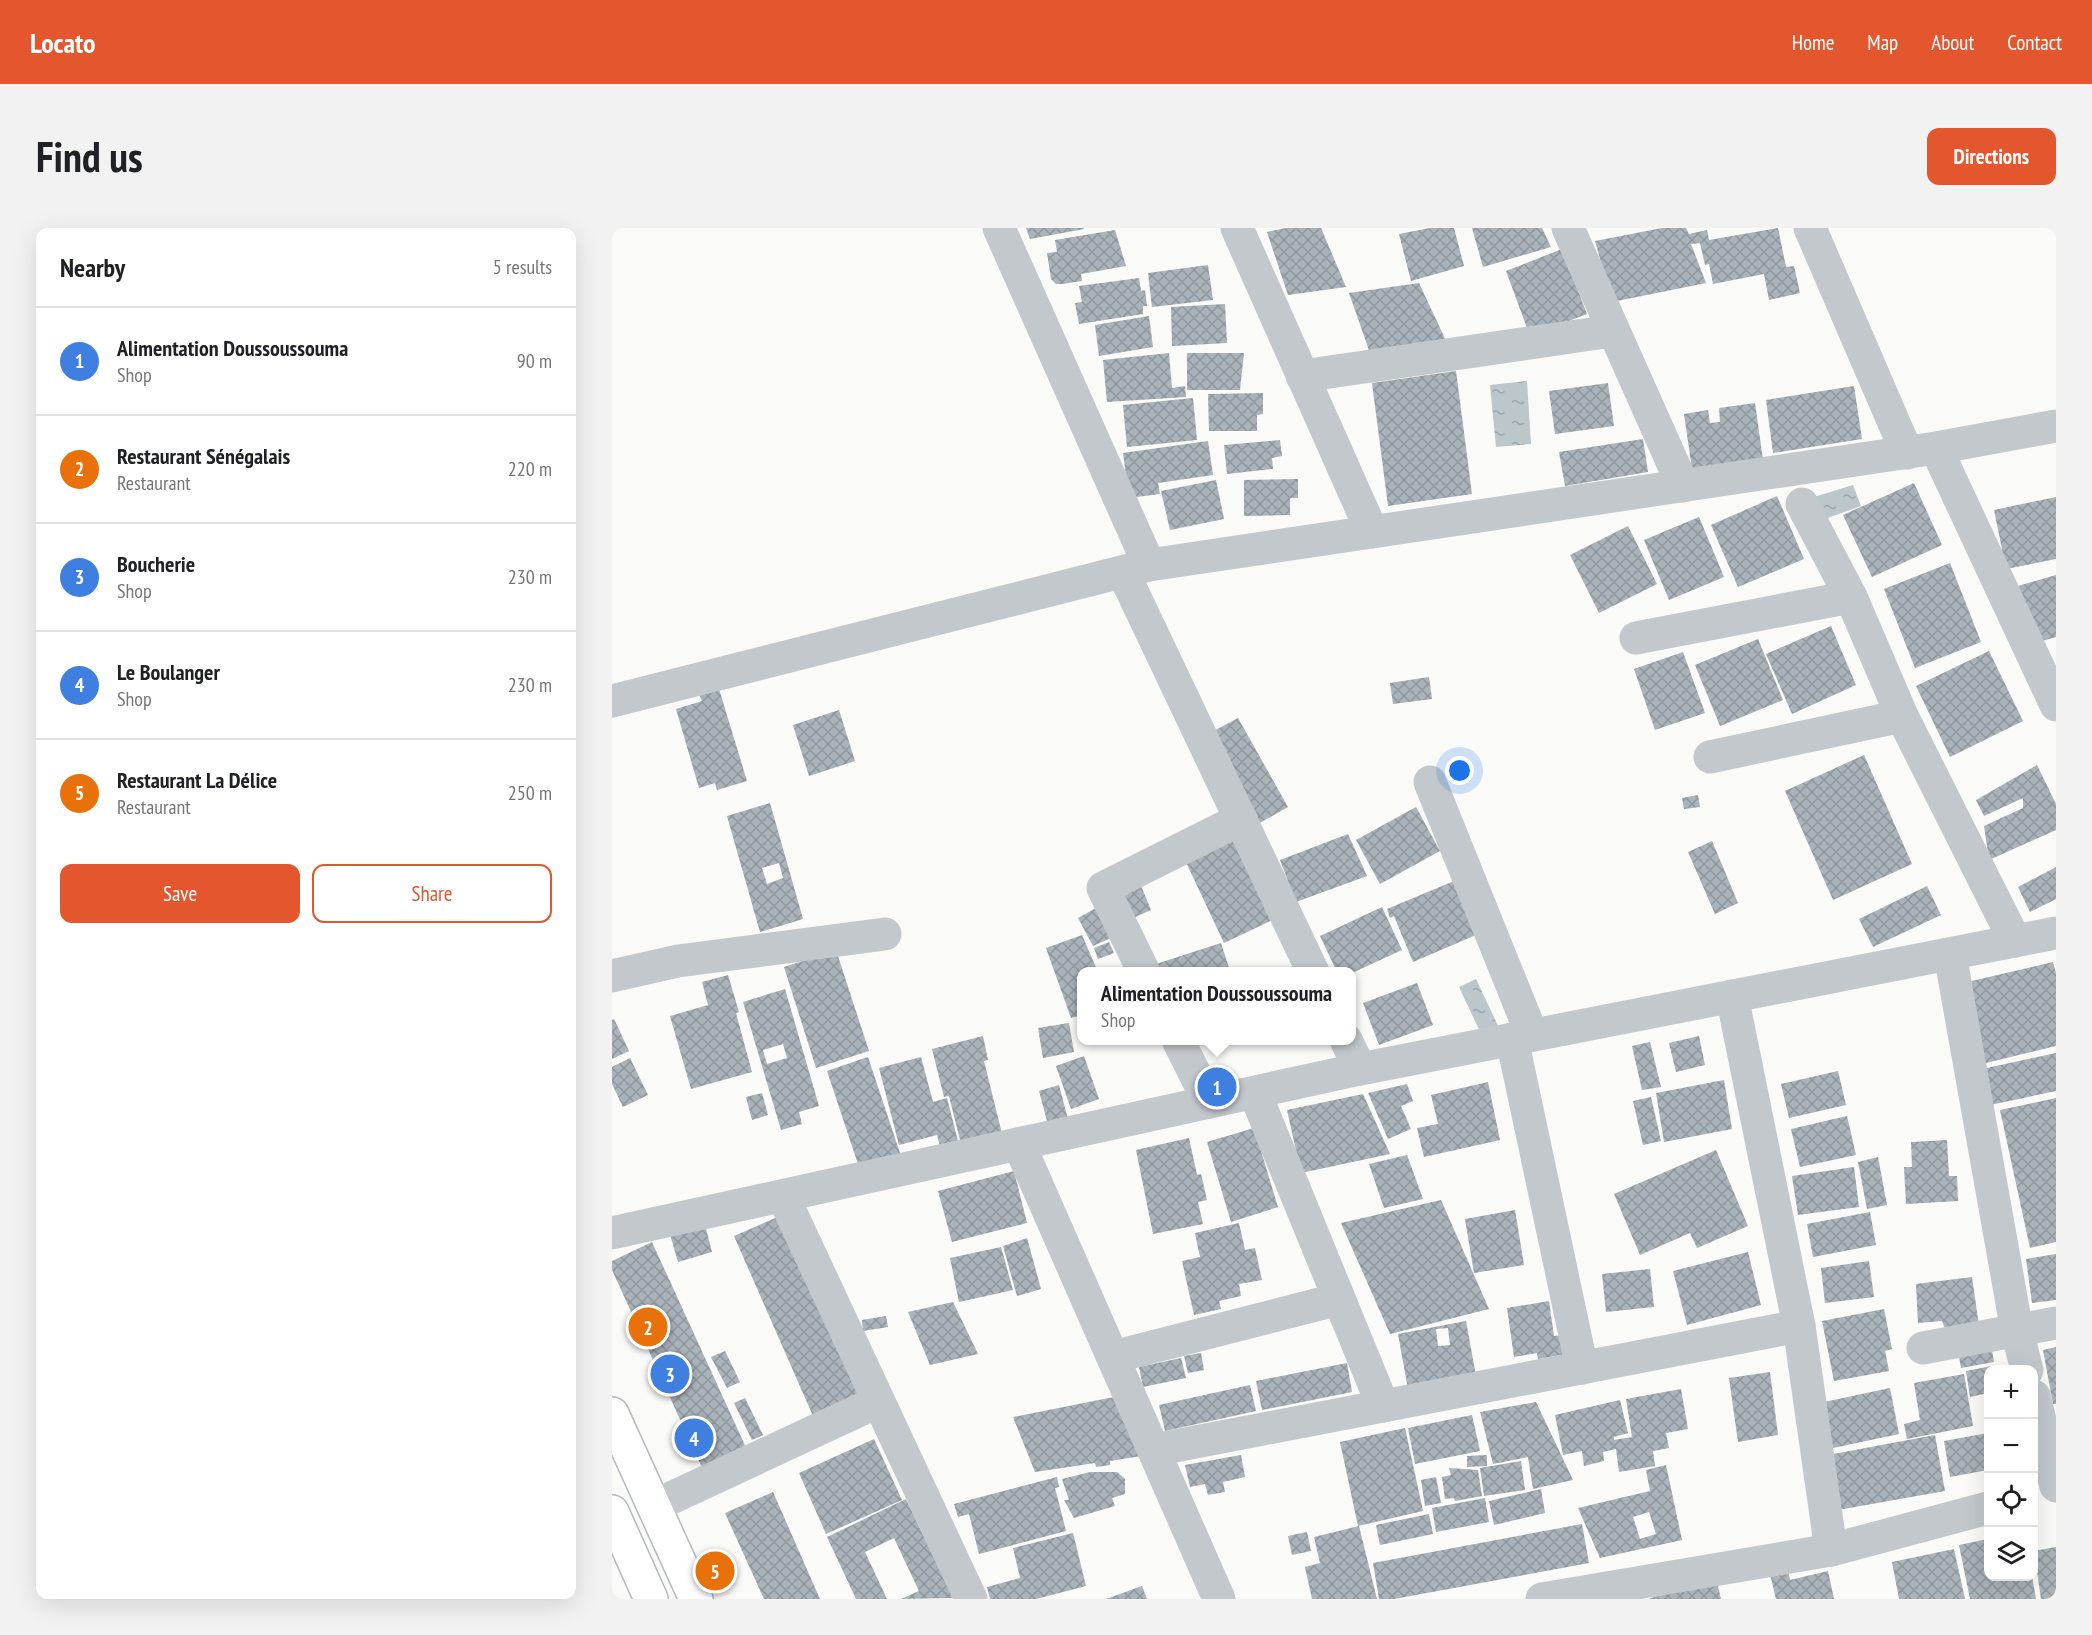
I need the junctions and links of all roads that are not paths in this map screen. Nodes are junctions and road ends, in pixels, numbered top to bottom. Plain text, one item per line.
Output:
1 (999, 228) edge
2 (1237, 228) edge
3 (1568, 228) edge
4 (1810, 228) edge
5 (1612, 332) junction
6 (1302, 376) junction
7 (2056, 426) edge
8 (1922, 450) junction
9 (1683, 486) junction
10 (1802, 504) dead end
11 (1372, 532) junction
12 (1136, 569) junction
13 (1851, 597) junction
14 (1636, 638) dead end
15 (612, 701) edge
16 (2056, 705) edge
17 (1902, 717) junction
18 (1710, 757) dead end
19 (1430, 782) dead end
20 (1240, 819) junction
21 (2056, 933) edge
22 (885, 934) dead end
23 (2015, 941) junction
24 (1950, 954) junction
25 (1142, 967) edge
26 (1311, 967) edge
27 (612, 976) edge
28 (1732, 996) junction
29 (1522, 1037) junction
30 (1180, 1045) edge
31 (1353, 1055) edge
32 (1255, 1093) junction
33 (1209, 1102) junction
34 (1019, 1144) junction
35 (783, 1196) junction
36 (612, 1233) edge
37 (1339, 1299) junction
38 (2056, 1323) edge
39 (1799, 1326) junction
40 (2017, 1331) junction
41 (1923, 1348) dead end
42 (1113, 1357) junction
43 (2026, 1365) edge
44 (1582, 1368) junction
45 (878, 1402) junction
46 (1383, 1406) junction
47 (2038, 1413) edge
48 (612, 1414) edge
49 (1154, 1450) junction
50 (2056, 1488) edge
51 (2038, 1495) edge
52 (654, 1506) junction
53 (1984, 1509) edge
54 (612, 1512) edge
55 (1831, 1550) junction
56 (651, 1599) edge
57 (696, 1599) edge
58 (971, 1599) edge
59 (1219, 1599) edge
60 (1542, 1599) edge

1 - 12 street
2 - 6 street
3 - 5 street
4 - 8 street
5 - 6 street
5 - 9 street
6 - 11 street
7 - 8 street
8 - 9 street
8 - 16 street
9 - 11 street
10 - 13 street
11 - 12 street
12 - 15 street
12 - 20 street
13 - 14 street
13 - 17 street
17 - 18 street
17 - 23 street
19 - 29 street
20 - 25 street
20 - 26 street
21 - 23 street
22 - 27 street
23 - 24 street
24 - 28 street
24 - 40 street
28 - 29 street
28 - 39 street
29 - 31 street
29 - 44 street
30 - 33 street
31 - 32 street
32 - 33 street
32 - 37 street
33 - 34 street
34 - 35 street
34 - 42 street
35 - 36 street
35 - 45 street
37 - 42 street
37 - 46 street
38 - 40 street
39 - 44 street
39 - 55 street
40 - 41 street
40 - 43 street
42 - 49 street
44 - 46 street
45 - 52 street
45 - 58 street
46 - 49 street
47 - 50 street
48 - 52 highway
49 - 59 street
50 - 51 street
52 - 57 highway
53 - 55 street
54 - 56 highway
55 - 60 street

